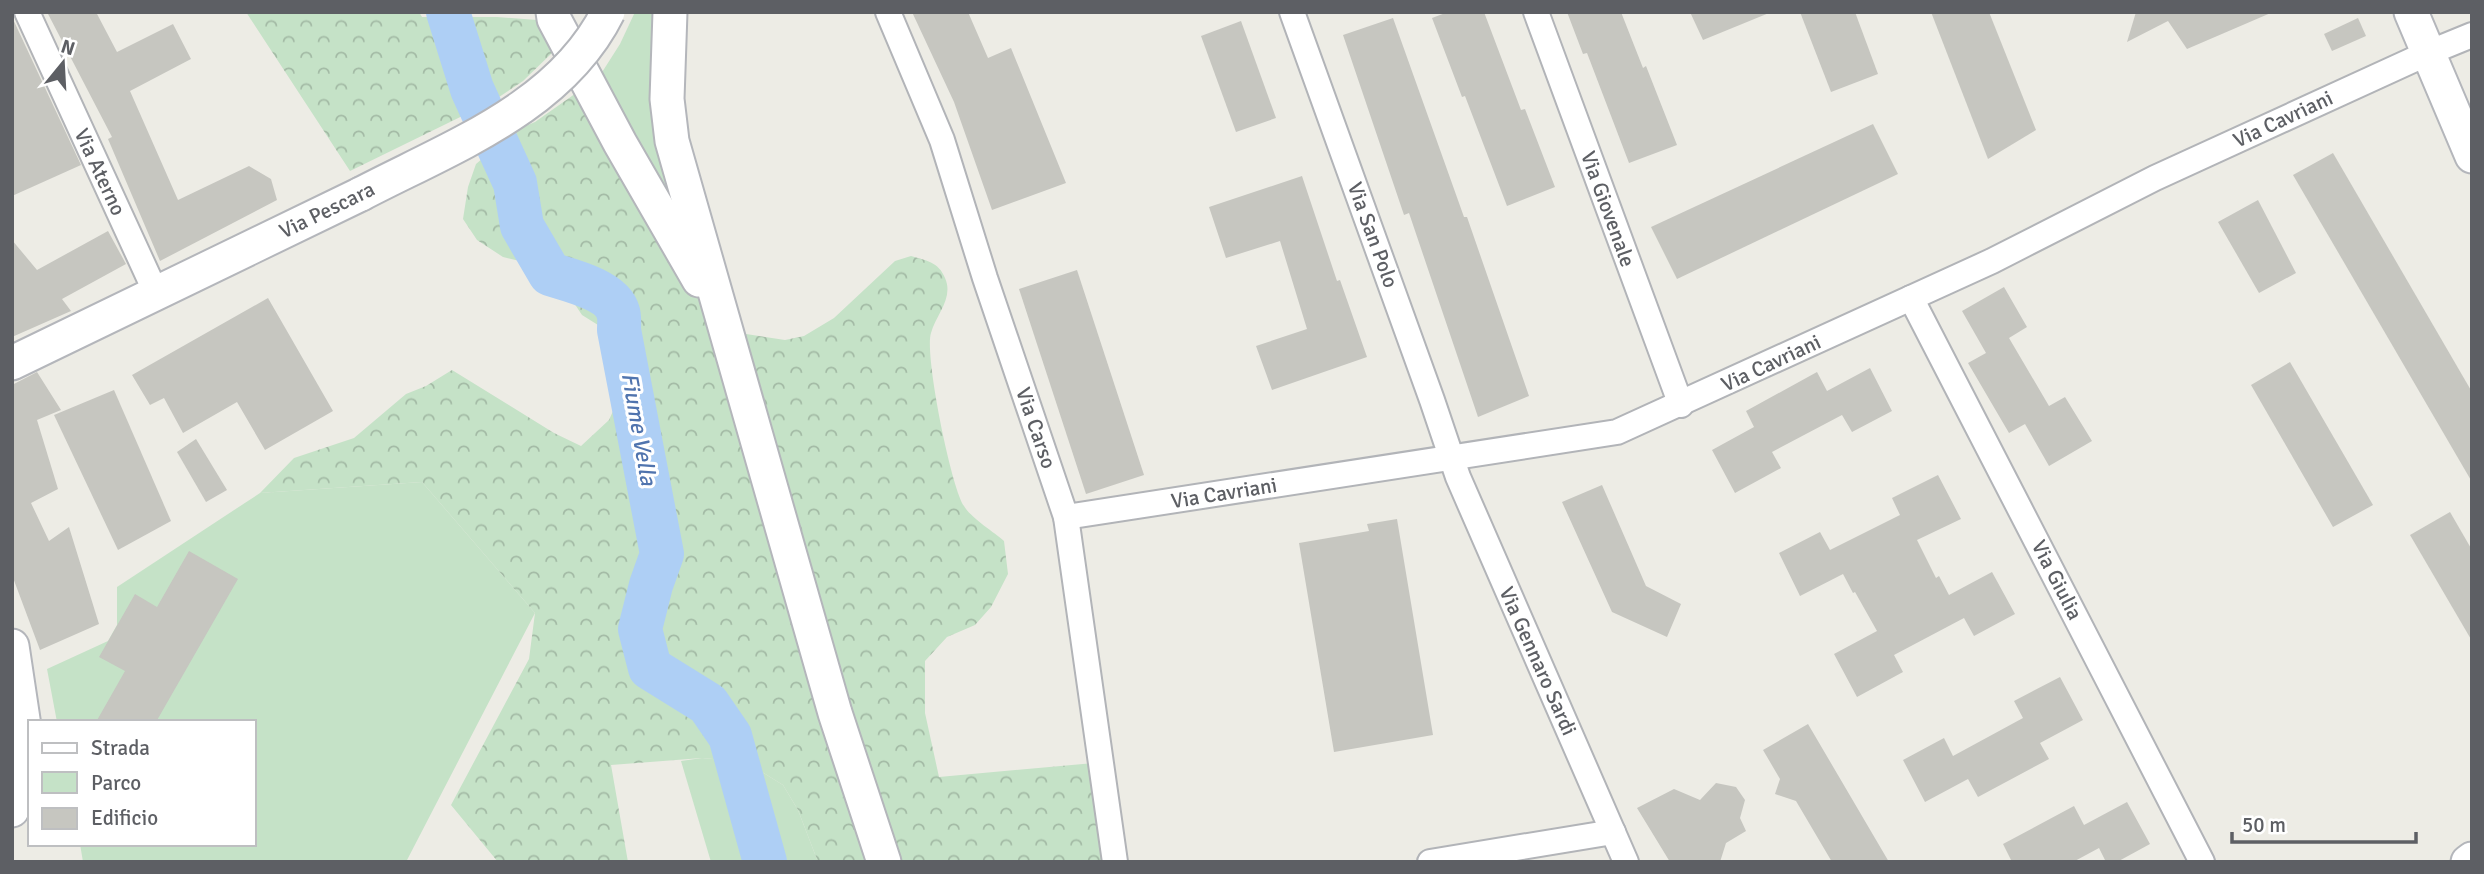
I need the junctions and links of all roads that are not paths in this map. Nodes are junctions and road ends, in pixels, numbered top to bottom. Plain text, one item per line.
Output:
1 (27, 12) edge
2 (553, 12) edge
3 (608, 12) edge
4 (670, 12) edge
5 (888, 12) edge
6 (1292, 12) edge
7 (1536, 12) edge
8 (2412, 12) edge
9 (2472, 35) edge
10 (2428, 52) junction
11 (2472, 156) edge
12 (156, 293) junction
13 (1911, 298) junction
14 (723, 321) junction
15 (12, 363) edge
16 (1681, 405) junction
17 (1451, 458) junction
18 (1066, 517) junction
19 (12, 646) edge
20 (13, 800) edge
21 (1613, 832) junction
22 (884, 862) edge
23 (1115, 862) edge
24 (1430, 862) edge
25 (1626, 862) edge
26 (2202, 862) edge

1 - 12 street, Via Aterno
2 - 14 street
3 - 12 street, Via Pescara, bridge
4 - 14 street
5 - 18 street, Via Carso
6 - 17 street, Via San Polo
7 - 16 street, Via Giovenale
8 - 10 street
9 - 10 street, Via Cavriani
10 - 11 street
10 - 13 street, Via Cavriani
12 - 15 street, Via Pescara
13 - 16 street, Via Cavriani
13 - 26 street, Via Giulia
14 - 22 street
16 - 17 street, Via Cavriani
17 - 18 street, Via Cavriani
17 - 21 street, Via Gennaro Sardi
18 - 23 street, Via Carso
19 - 20 street
21 - 24 street
21 - 25 street, Via Gennaro Sardi

